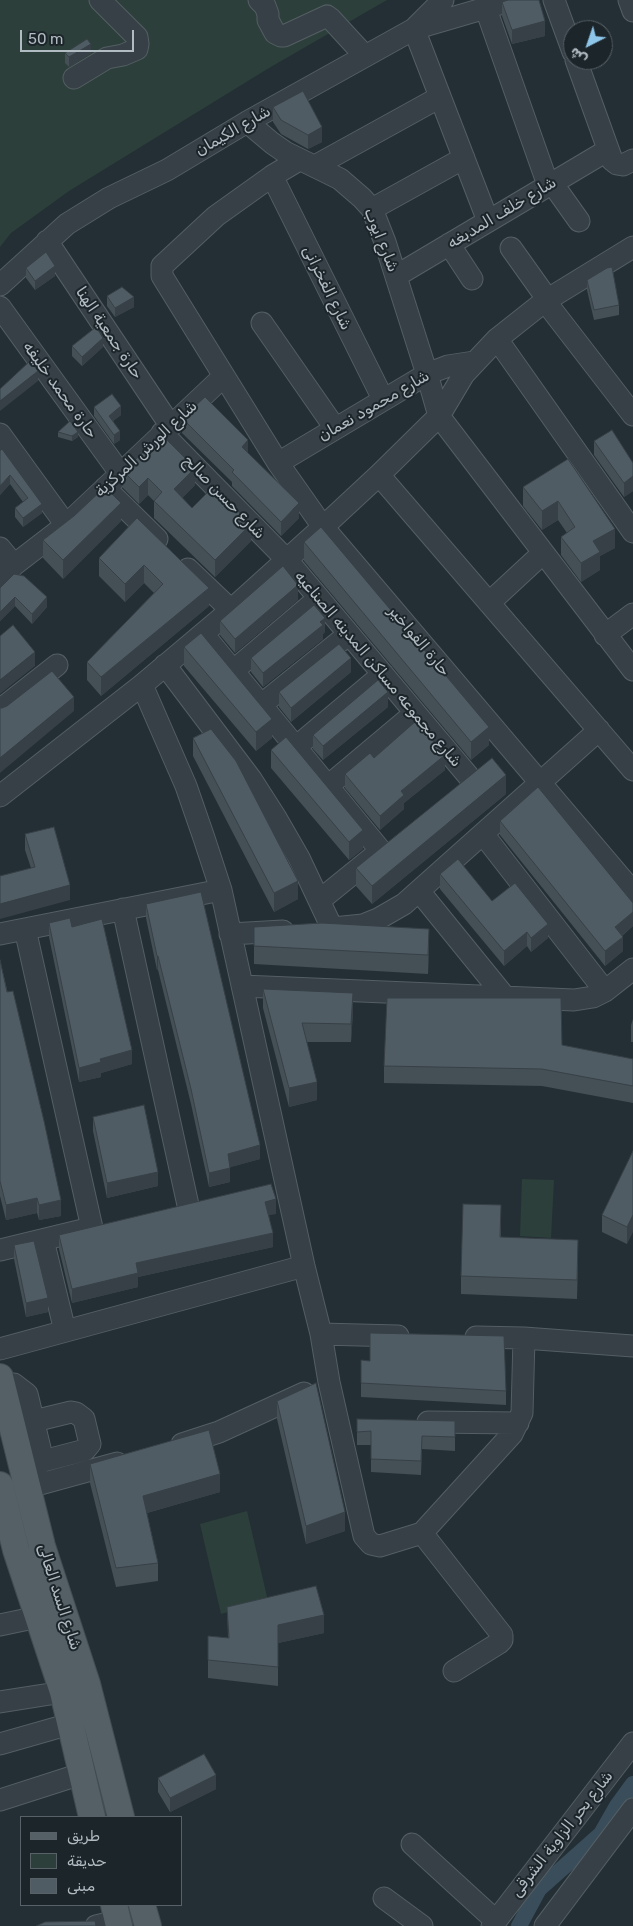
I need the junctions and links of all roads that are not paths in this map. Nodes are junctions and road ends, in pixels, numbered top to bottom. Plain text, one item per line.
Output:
1 (100, 0) edge
2 (259, 0) edge
3 (443, 0) edge
4 (513, 0) edge
5 (554, 0) edge
6 (629, 0) edge
7 (486, 8) junction
8 (633, 11) edge
9 (563, 25) edge
10 (414, 29) junction
11 (365, 56) junction
12 (580, 70) edge
13 (74, 78) dead end
14 (440, 97) junction
15 (247, 122) junction
16 (608, 150) junction
17 (464, 158) junction
18 (633, 160) edge
19 (307, 163) junction
20 (272, 176) junction
21 (550, 184) junction
22 (372, 209) junction
23 (488, 221) junction
24 (579, 221) dead end
25 (47, 241) junction
26 (449, 244) junction
27 (511, 248) dead end
28 (632, 250) edge
29 (396, 276) junction
30 (472, 279) dead end
31 (0, 284) edge
32 (547, 301) junction
33 (0, 306) edge
34 (262, 324) dead end
35 (497, 339) junction
36 (474, 362) junction
37 (427, 374) junction
38 (224, 376) junction
39 (383, 399) junction
40 (630, 406) edge
41 (439, 416) junction
42 (335, 428) junction
43 (166, 429) junction
44 (0, 434) edge
45 (278, 463) junction
46 (120, 473) junction
47 (379, 475) junction
48 (105, 488) junction
49 (66, 525) junction
50 (323, 527) junction
51 (633, 532) edge
52 (0, 548) edge
53 (543, 553) junction
54 (287, 560) junction
55 (14, 565) junction
56 (0, 580) edge
57 (318, 598) junction
58 (489, 603) junction
59 (231, 610) junction
60 (633, 614) edge
61 (203, 634) junction
62 (349, 634) junction
63 (605, 635) junction
64 (165, 665) junction
65 (57, 666) dead end
66 (633, 670) edge
67 (233, 671) junction
68 (383, 674) junction
69 (142, 685) junction
70 (261, 705) junction
71 (0, 710) edge
72 (416, 713) junction
73 (599, 730) junction
74 (296, 747) junction
75 (482, 768) junction
76 (633, 770) edge
77 (539, 783) junction
78 (328, 786) junction
79 (0, 796) edge
80 (483, 834) junction
81 (221, 890) junction
82 (419, 891) junction
83 (633, 892) edge
84 (320, 900) junction
85 (123, 909) junction
86 (25, 929) junction
87 (317, 929) junction
88 (0, 934) edge
89 (230, 934) junction
90 (633, 969) edge
91 (242, 986) junction
92 (604, 991) junction
93 (505, 997) junction
94 (188, 1205) edge
95 (44, 1240) junction
96 (1, 1247) edge
97 (304, 1266) junction
98 (64, 1331) junction
99 (321, 1334) junction
100 (417, 1336) edge
101 (456, 1337) edge
102 (524, 1338) junction
103 (633, 1346) edge
104 (0, 1349) edge
105 (1, 1380) edge
106 (329, 1382) junction
107 (34, 1421) junction
108 (404, 1421) edge
109 (518, 1423) junction
110 (164, 1450) edge
111 (136, 1457) edge
112 (31, 1475) junction
113 (0, 1485) edge
114 (422, 1534) junction
115 (38, 1617) junction
116 (0, 1625) edge
117 (454, 1672) dead end
118 (63, 1692) junction
119 (0, 1702) edge
120 (70, 1724) junction
121 (633, 1743) edge
122 (0, 1744) edge
123 (81, 1774) junction
124 (0, 1800) edge
125 (633, 1809) edge
126 (92, 1816) edge
127 (121, 1816) edge
128 (412, 1844) dead end
129 (384, 1898) dead end
130 (142, 1906) edge
131 (555, 1921) edge
132 (493, 1923) edge
133 (148, 1926) edge
134 (422, 1926) edge

1 - 13 street
2 - 11 street
3 - 10 street
4 - 7 street, شارع الكيمان
5 - 9 street
6 - 8 street
7 - 10 street, شارع الكيمان
7 - 21 street
10 - 11 street, شارع الكيمان
10 - 14 street
11 - 15 street, شارع الكيمان
12 - 16 street
14 - 17 street
14 - 19 street
15 - 19 street, شارع ايوب
15 - 25 street, شارع الكيمان
16 - 18 street
16 - 21 street, شارع خلف المدبغه
17 - 22 street
17 - 23 street
19 - 20 street
19 - 22 street, شارع ايوب
20 - 38 street, حارة الفواخير
20 - 39 street, شارع الفخرانى
21 - 23 street, شارع خلف المدبغه
21 - 24 street
22 - 29 street, شارع ايوب
23 - 26 street, شارع خلف المدبغه
25 - 31 street, شارع الكيمان
25 - 43 street, حارة جمعية الهنا
26 - 29 street, شارع خلف المدبغه
26 - 30 street
27 - 32 street
28 - 32 street, شارع محمود نعمان
29 - 37 street, شارع ايوب
32 - 35 street, شارع محمود نعمان
32 - 40 street
33 - 46 street, حارة محمد خليفه
34 - 42 street
35 - 36 street, شارع محمود نعمان
35 - 51 street
36 - 37 street, شارع محمود نعمان
36 - 41 street, شارع محمود نعمان
37 - 39 street, شارع محمود نعمان
37 - 41 street, شارع ايوب
38 - 43 street, شارع الورش المركزية
38 - 45 street, حارة الفواخير
39 - 42 street, شارع محمود نعمان
41 - 47 street, شارع محمود نعمان
41 - 53 street
42 - 45 street, شارع محمود نعمان
43 - 46 street, شارع الورش المركزية
43 - 54 street, شارع حسن صالح
44 - 49 street
45 - 50 street, حارة الفواخير
46 - 48 street, شارع الورش المركزية
47 - 50 street, شارع محمود نعمان
47 - 58 street
48 - 49 street, شارع الورش المركزية
48 - 59 street
49 - 55 street, شارع الورش المركزية
50 - 54 street, شارع محمود نعمان
50 - 75 street, حارة الفواخير
52 - 55 street
53 - 58 street
53 - 63 street
54 - 57 street, شارع مجموعه مساكن المدينه الصناعيه
54 - 59 street, شارع محمود نعمان
55 - 56 street, شارع الورش المركزية
57 - 62 street, شارع مجموعه مساكن المدينه الصناعيه
57 - 67 street
58 - 73 street
59 - 61 street, شارع محمود نعمان
60 - 63 street
61 - 64 street, شارع محمود نعمان
61 - 67 street
62 - 68 street, شارع مجموعه مساكن المدينه الصناعيه
62 - 70 street
63 - 66 street
64 - 69 street, شارع محمود نعمان
64 - 84 street
65 - 71 street
67 - 70 street
68 - 72 street, شارع مجموعه مساكن المدينه الصناعيه
68 - 74 street
69 - 79 street, شارع محمود نعمان
69 - 81 street
70 - 74 street
72 - 75 street, شارع مجموعه مساكن المدينه الصناعيه
72 - 78 street
73 - 76 street
73 - 77 street
74 - 78 street
75 - 77 street, حارة الفواخير
77 - 80 street
77 - 83 street, حارة الفواخير
78 - 84 street
80 - 82 street
80 - 92 street
81 - 85 street
81 - 89 street
82 - 87 street
82 - 93 street
84 - 87 street
85 - 86 street
85 - 94 street
86 - 88 street
86 - 95 street
87 - 89 street
89 - 91 street
90 - 92 street
91 - 93 street
91 - 97 street
92 - 93 street
95 - 96 street
95 - 98 street
97 - 98 street
97 - 99 street
98 - 104 street
99 - 100 street
99 - 106 street
101 - 102 street
102 - 103 street
102 - 109 street
105 - 107 street
105 - 112 main road, شارع السد العالى
106 - 110 street
106 - 114 street
107 - 112 street
107 - 112 street
108 - 109 street
109 - 114 street
111 - 112 street
112 - 127 main road, شارع السد العالى
113 - 115 main road, شارع السد العالى
114 - 117 street
115 - 116 street
115 - 118 main road, شارع السد العالى
118 - 119 street
118 - 120 main road, شارع السد العالى
120 - 122 street
120 - 123 main road, شارع السد العالى
121 - 132 street, شارع بحر الزاوية الشرقى
123 - 124 street
123 - 126 main road, شارع السد العالى
125 - 131 street
128 - 132 street
129 - 134 street
130 - 133 main road

